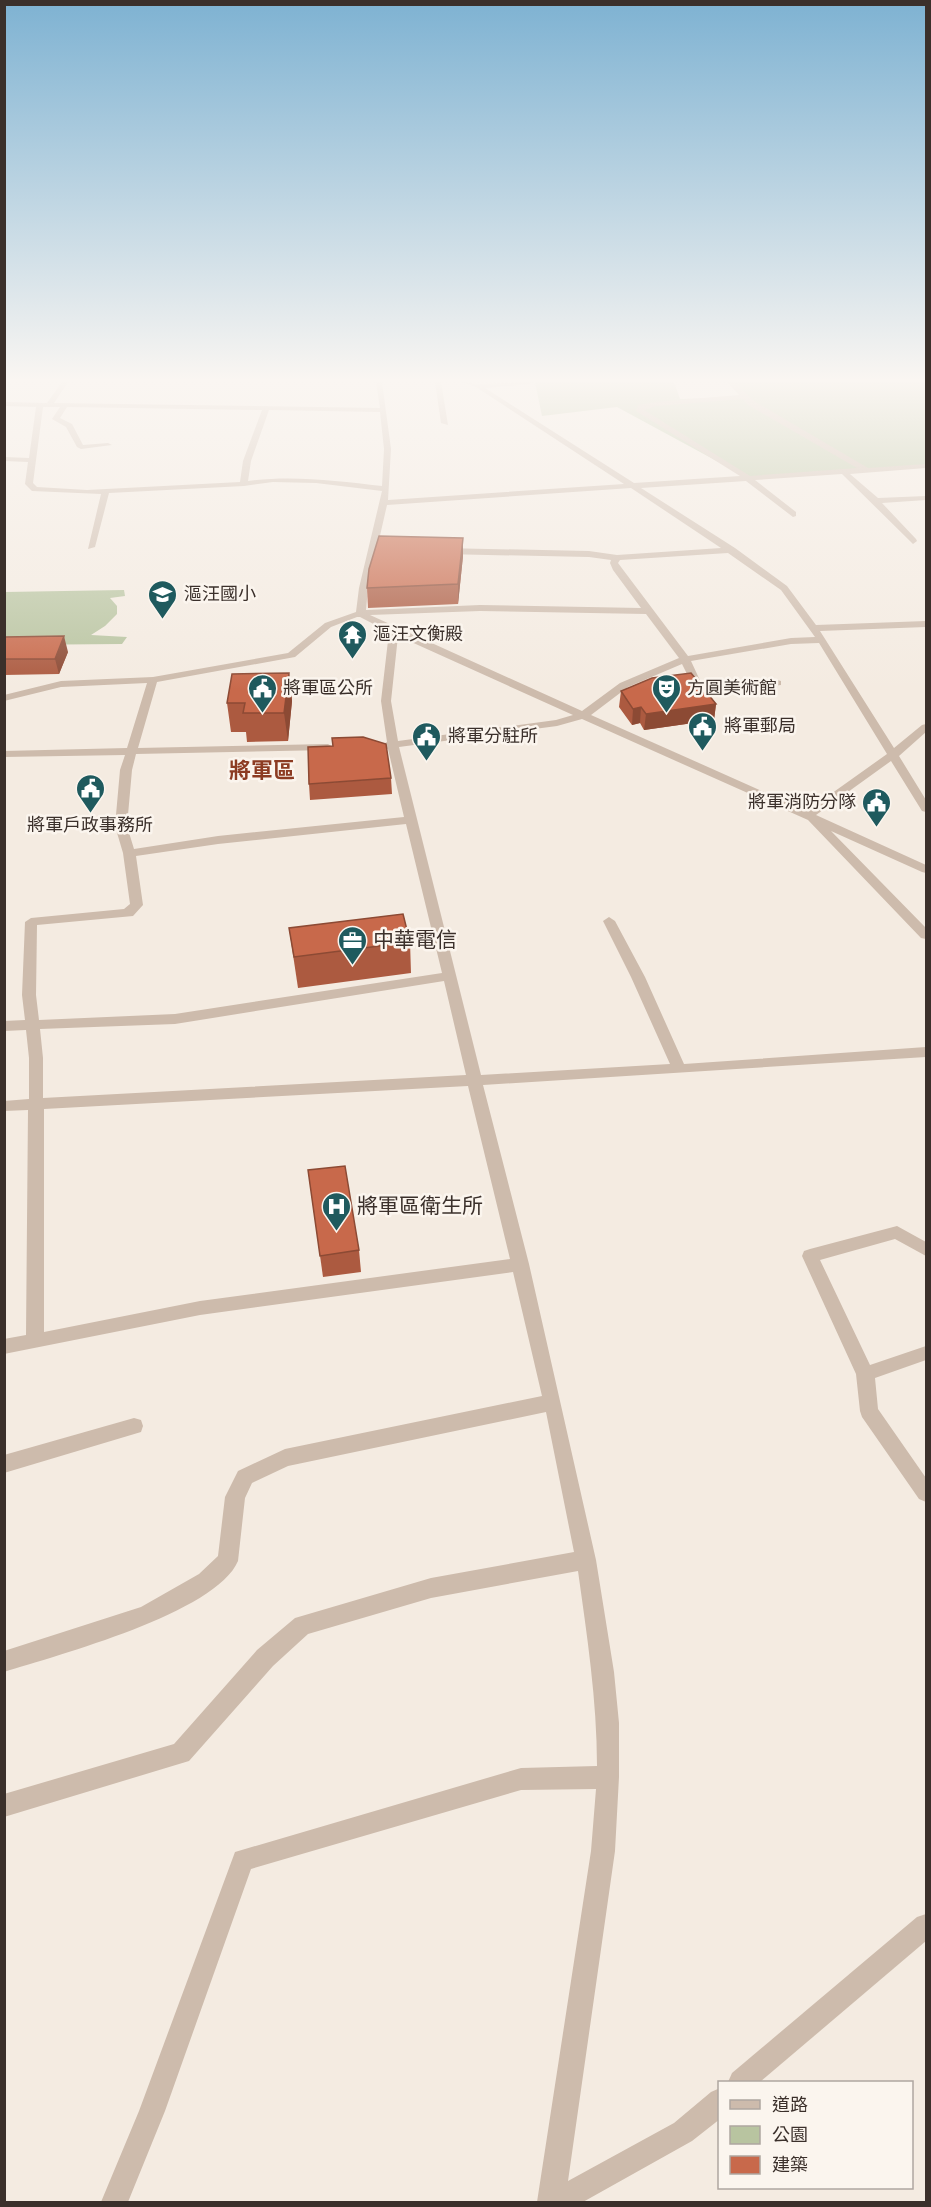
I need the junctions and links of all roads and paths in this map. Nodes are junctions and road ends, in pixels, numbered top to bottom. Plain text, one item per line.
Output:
1 (30, 485) edge
2 (224, 485) edge
3 (351, 485) edge
4 (386, 485) edge
5 (646, 485) edge
6 (757, 485) edge
7 (858, 485) edge
8 (631, 486) junction
9 (386, 489) junction
10 (106, 491) junction
11 (927, 498) edge
12 (876, 501) junction
13 (382, 503) junction
14 (793, 514) dead end
15 (913, 541) dead end
16 (91, 547) dead end
17 (374, 549) junction
18 (385, 549) edge
19 (732, 550) junction
20 (430, 551) edge
21 (617, 558) junction
22 (649, 611) junction
23 (361, 612) junction
24 (927, 624) edge
25 (814, 628) junction
26 (394, 630) junction
27 (822, 640) junction
28 (685, 659) junction
29 (153, 680) junction
30 (777, 683) dead end
31 (4, 698) edge
32 (584, 715) junction
33 (927, 727) edge
34 (370, 746) edge
35 (393, 746) junction
36 (336, 747) edge
37 (132, 749) junction
38 (4, 754) edge
39 (894, 754) junction
40 (927, 808) edge
41 (809, 815) junction
42 (411, 820) junction
43 (129, 853) junction
44 (927, 869) edge
45 (609, 921) dead end
46 (927, 935) edge
47 (450, 976) junction
48 (33, 1024) junction
49 (4, 1026) edge
50 (927, 1052) edge
51 (680, 1069) junction
52 (474, 1079) junction
53 (36, 1104) junction
54 (4, 1106) edge
55 (927, 1250) edge
56 (520, 1264) junction
57 (35, 1342) junction
58 (4, 1347) edge
59 (927, 1353) edge
60 (865, 1374) junction
61 (553, 1402) junction
62 (134, 1426) dead end
63 (4, 1464) edge
64 (927, 1493) edge
65 (586, 1560) junction
66 (4, 1662) edge
67 (609, 1777) junction
68 (4, 1806) edge
69 (927, 1926) edge
70 (742, 2081) edge
71 (718, 2103) edge
72 (115, 2202) edge
73 (551, 2202) edge
74 (557, 2202) edge

1 - 10 street
2 - 10 street
3 - 9 street
4 - 9 street
5 - 8 street
6 - 14 street
7 - 12 street
8 - 13 street
8 - 19 street
9 - 13 street
10 - 16 street
11 - 12 street
12 - 15 street
13 - 17 street
17 - 18 street
17 - 23 street
19 - 21 street
19 - 25 street
20 - 21 street
21 - 22 street
22 - 23 street
22 - 28 street
23 - 26 street
23 - 29 street
24 - 25 street
25 - 27 street
26 - 32 street
26 - 35 street
27 - 28 street
27 - 39 street
28 - 30 street
28 - 32 street
29 - 31 street
29 - 37 street
32 - 35 street
32 - 41 street
33 - 39 street
34 - 35 street
35 - 42 street
36 - 37 street
37 - 38 street
37 - 43 street
39 - 40 street
39 - 41 street
41 - 44 street
41 - 46 street
42 - 43 street
42 - 47 street
43 - 48 street
45 - 51 street
47 - 48 street
47 - 52 street
48 - 49 street
48 - 53 street
50 - 51 street
51 - 52 street
52 - 53 street
52 - 56 street
53 - 54 street
53 - 57 street
55 - 60 street
56 - 57 street
56 - 61 street
57 - 58 street
59 - 60 street
60 - 64 street
61 - 65 street
61 - 66 street
62 - 63 street
65 - 67 street
65 - 68 street
67 - 72 street
67 - 73 street
69 - 70 street
71 - 74 street

